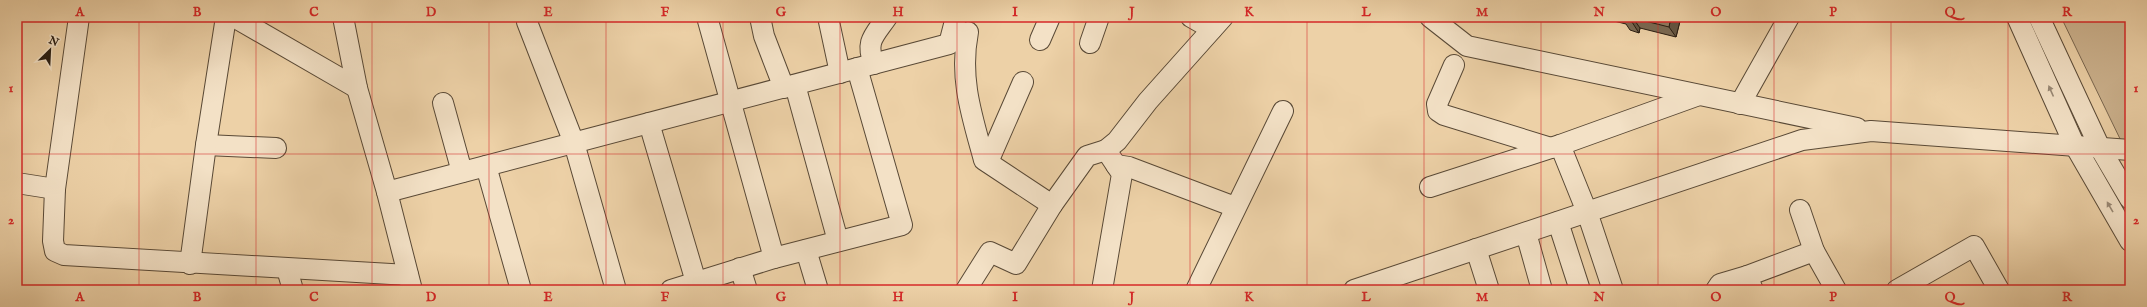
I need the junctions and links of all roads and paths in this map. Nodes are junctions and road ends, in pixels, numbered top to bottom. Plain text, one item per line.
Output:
1 (79, 17) edge
2 (226, 17) edge
3 (234, 17) edge
4 (343, 17) edge
5 (707, 17) edge
6 (760, 17) edge
7 (828, 17) edge
8 (887, 17) edge
9 (1050, 17) edge
10 (1099, 17) edge
11 (1191, 17) edge
12 (1430, 17) edge
13 (1789, 17) edge
14 (2017, 17) edge
15 (2039, 17) edge
16 (525, 19) edge
17 (1218, 23) edge
18 (962, 25) edge
19 (1040, 40) dead end
20 (1090, 43) dead end
21 (1454, 64) dead end
22 (857, 69) junction
23 (1023, 82) dead end
24 (789, 86) junction
25 (357, 88) junction
26 (1699, 95) junction
27 (443, 102) dead end
28 (730, 102) junction
29 (1740, 104) junction
30 (1283, 111) dead end
31 (649, 123) junction
32 (1871, 131) junction
33 (574, 143) junction
34 (2074, 144) junction
35 (206, 145) junction
36 (1556, 147) junction
37 (276, 148) dead end
38 (2100, 148) junction
39 (2130, 150) edge
40 (1111, 157) junction
41 (988, 162) junction
42 (486, 166) junction
43 (462, 172) junction
44 (17, 183) edge
45 (1430, 187) dead end
46 (55, 189) junction
47 (387, 192) junction
48 (2130, 199) edge
49 (1052, 206) junction
50 (1235, 208) junction
51 (1800, 210) dead end
52 (1587, 212) junction
53 (1558, 222) junction
54 (1526, 233) junction
55 (2130, 241) edge
56 (838, 242) junction
57 (1476, 249) junction
58 (806, 250) junction
59 (1814, 251) junction
60 (774, 258) junction
61 (190, 264) junction
62 (740, 268) junction
63 (287, 269) junction
64 (1928, 282) edge
65 (410, 283) edge
66 (1750, 283) edge
67 (704, 284) edge
68 (1367, 288) edge
69 (293, 290) edge
70 (521, 290) edge
71 (616, 290) edge
72 (671, 290) edge
73 (748, 290) edge
74 (818, 290) edge
75 (966, 290) edge
76 (1102, 290) edge
77 (1196, 290) edge
78 (1489, 290) edge
79 (1542, 290) edge
80 (1580, 290) edge
81 (1613, 290) edge
82 (1716, 290) edge
83 (1836, 290) edge
84 (1897, 290) edge
85 (1999, 290) edge

1 - 46 street
2 - 35 street
3 - 25 street
4 - 25 street
5 - 28 street
6 - 24 street
7 - 22 street
8 - 22 street
9 - 19 street
10 - 20 street
11 - 17 street
12 - 26 street
13 - 29 street
34 -> 14 street
15 - 38 street
16 - 33 street
17 - 40 street
18 - 22 street
18 - 41 street
21 - 36 street
22 - 24 street
22 - 56 street
23 - 41 street
24 - 28 street
24 - 56 street
25 - 47 street
26 - 29 street
26 - 36 street
27 - 43 street
28 - 31 street
28 - 60 street
29 - 32 street
30 - 50 street
31 - 33 street
31 - 67 street
32 - 34 street
32 - 52 street
33 - 42 street
33 - 71 street
34 - 38 street
55 -> 34 street
35 - 37 street
35 - 61 street
36 - 45 street
36 - 52 street
38 - 39 street
38 - 48 street
40 - 49 street
40 - 50 street
40 - 76 street
41 - 49 street
42 - 43 street
42 - 70 street
43 - 47 street
44 - 46 street
46 - 61 street
47 - 65 street
49 - 75 street
50 - 77 street
51 - 59 street
52 - 53 street
52 - 81 street
53 - 54 street
53 - 80 street
54 - 57 street
54 - 79 street
56 - 58 street
57 - 68 street
57 - 78 street
58 - 60 street
58 - 74 street
59 - 66 street
59 - 83 street
60 - 62 street
61 - 63 street
62 - 67 street
62 - 73 street
63 - 65 street
63 - 69 street
64 - 84 street
64 - 85 street
66 - 82 street
67 - 72 street

